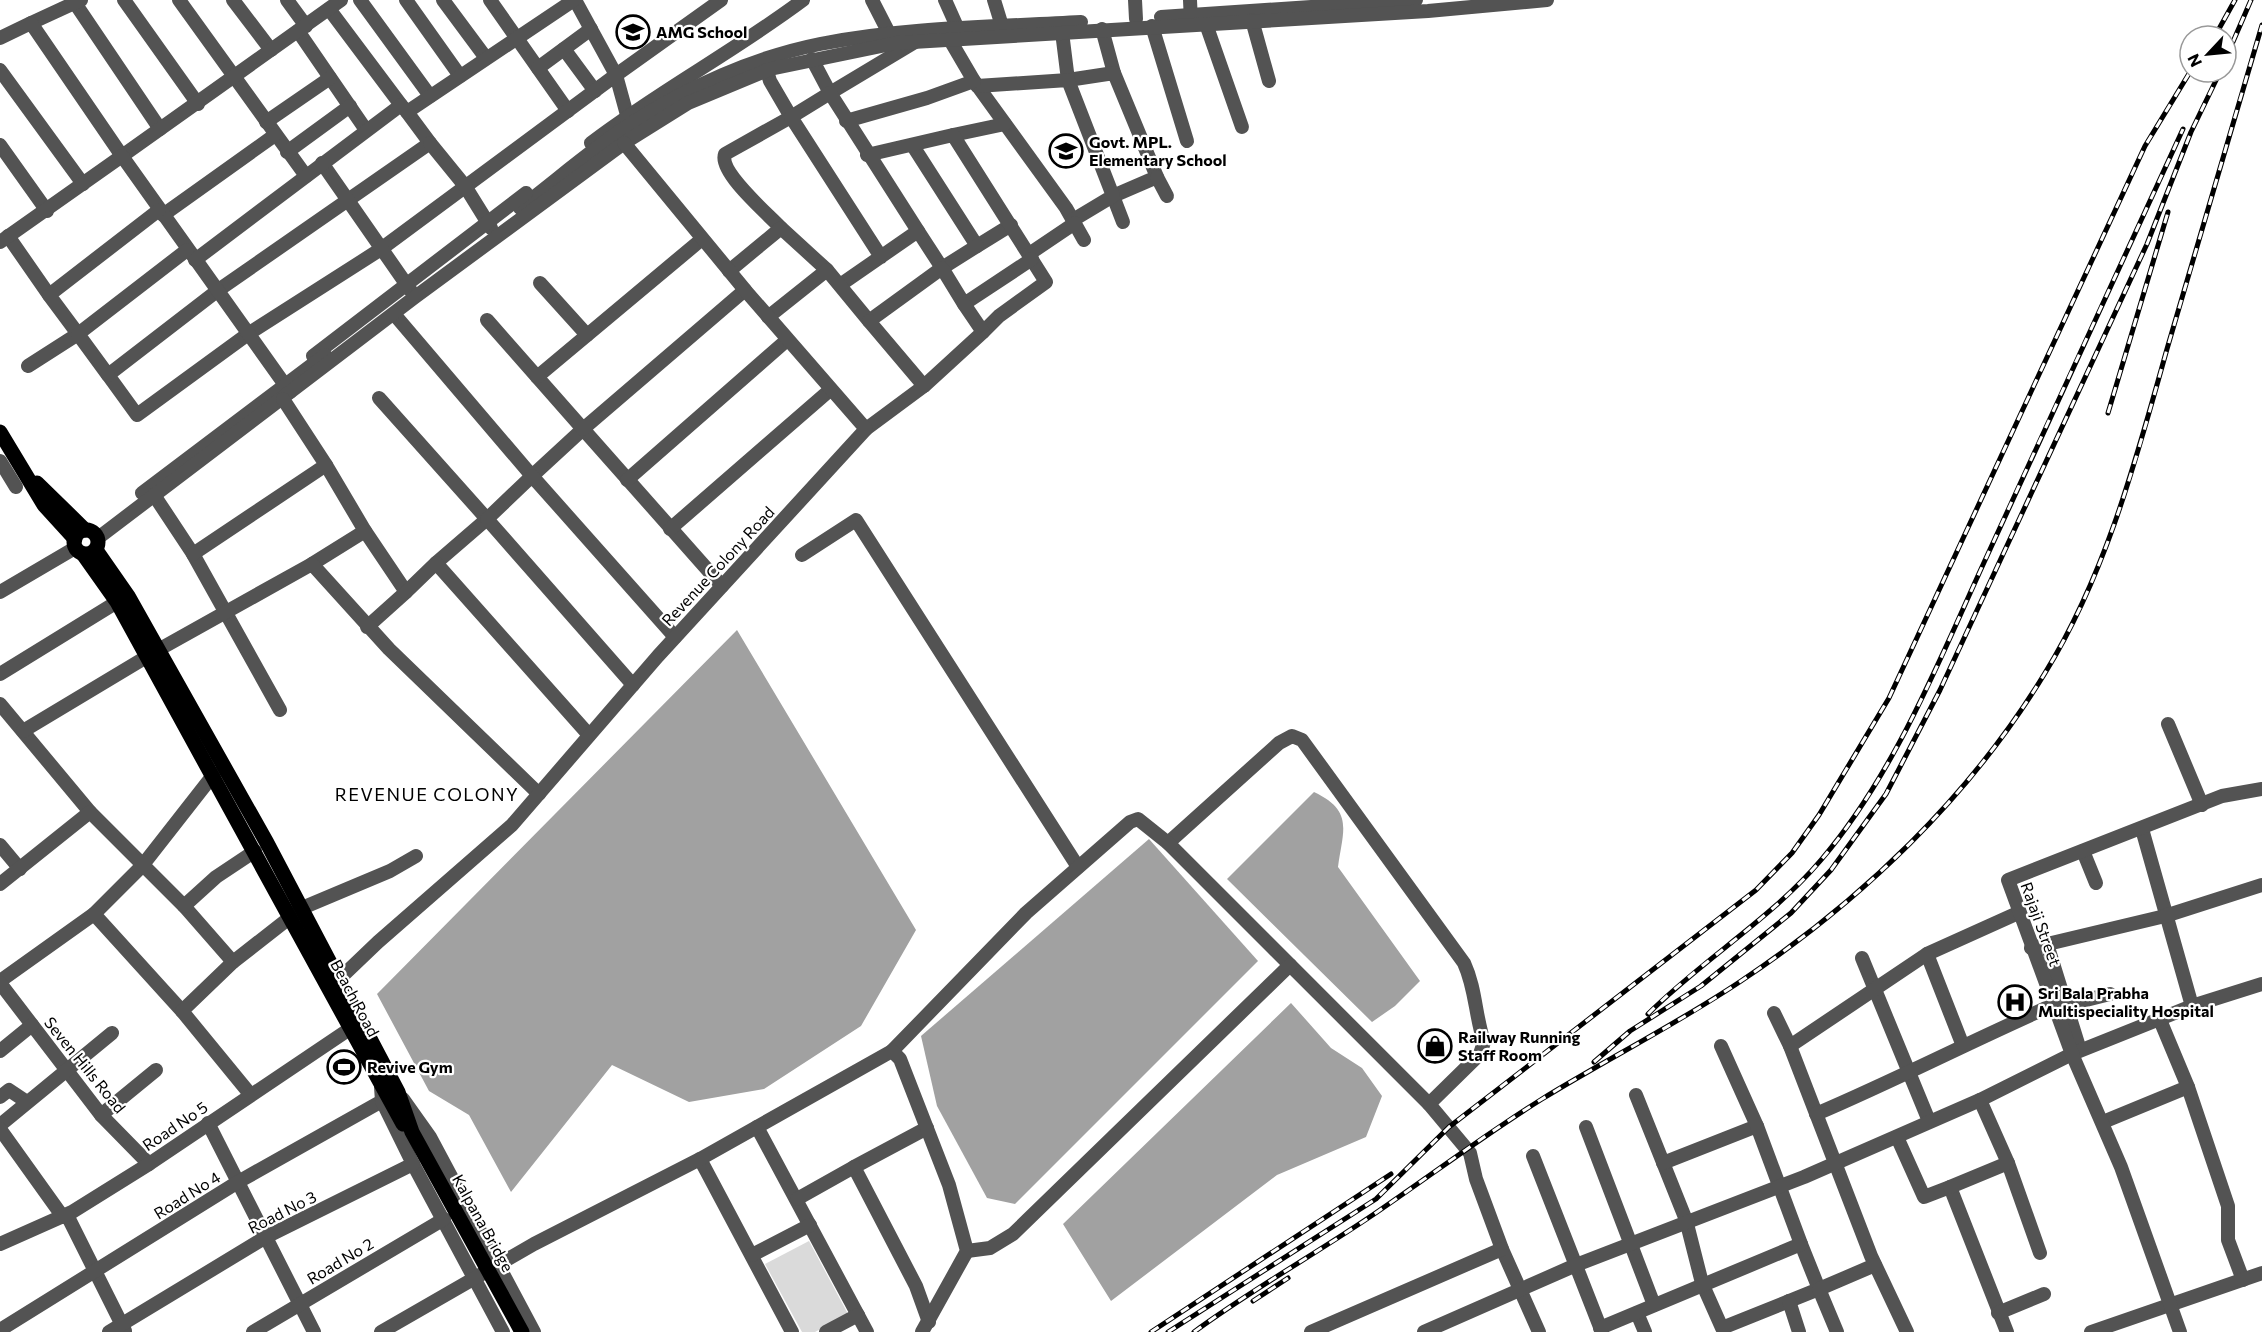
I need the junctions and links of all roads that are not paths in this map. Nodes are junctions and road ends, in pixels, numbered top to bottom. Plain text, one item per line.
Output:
1 (124, 0) edge
2 (179, 0) edge
3 (233, 0) edge
4 (287, 0) edge
5 (341, 0) edge
6 (360, 0) edge
7 (406, 0) edge
8 (443, 0) edge
9 (490, 0) edge
10 (575, 0) edge
11 (721, 0) edge
12 (803, 0) edge
13 (872, 0) edge
14 (945, 0) edge
15 (994, 0) edge
16 (1135, 0) edge
17 (1416, 0) edge
18 (1547, 0) edge
19 (78, 2) edge
20 (329, 9) junction
21 (1256, 10) edge
22 (1190, 13) edge
23 (1136, 19) junction
24 (31, 23) junction
25 (1206, 24) junction
26 (1002, 26) junction
27 (1152, 26) junction
28 (302, 28) junction
29 (591, 29) junction
30 (1102, 29) junction
31 (1062, 32) junction
32 (954, 35) junction
33 (0, 38) edge
34 (516, 38) junction
35 (892, 38) junction
36 (915, 42) junction
37 (564, 49) junction
38 (271, 50) junction
39 (486, 58) junction
40 (812, 59) junction
41 (538, 68) junction
42 (0, 70) edge
43 (767, 71) junction
44 (1114, 74) junction
45 (616, 75) junction
46 (460, 76) junction
47 (234, 77) junction
48 (330, 78) junction
49 (1068, 80) junction
50 (1269, 81) dead end
51 (976, 84) junction
52 (595, 91) junction
53 (830, 93) junction
54 (430, 96) junction
55 (198, 104) junction
56 (350, 106) junction
57 (404, 108) junction
58 (568, 111) junction
59 (791, 117) junction
60 (846, 121) junction
61 (266, 122) junction
62 (632, 124) junction
63 (1005, 124) junction
64 (1242, 127) dead end
65 (160, 129) junction
66 (366, 130) junction
67 (275, 135) junction
68 (953, 135) junction
69 (1187, 141) dead end
70 (430, 142) junction
71 (624, 143) junction
72 (0, 145) edge
73 (913, 146) junction
74 (287, 152) junction
75 (867, 154) junction
76 (122, 156) junction
77 (322, 163) junction
78 (306, 176) junction
79 (1156, 177) junction
80 (83, 184) junction
81 (465, 186) junction
82 (1167, 195) dead end
83 (1113, 196) junction
84 (347, 202) junction
85 (47, 211) junction
86 (161, 212) junction
87 (1074, 222) junction
88 (1123, 222) dead end
89 (1011, 225) junction
90 (781, 228) junction
91 (492, 230) junction
92 (918, 231) junction
93 (4, 239) edge
94 (702, 239) junction
95 (1084, 240) dead end
96 (977, 246) junction
97 (381, 249) junction
98 (191, 255) junction
99 (880, 257) junction
100 (1031, 257) junction
101 (942, 267) junction
102 (827, 270) junction
103 (729, 271) junction
104 (540, 283) dead end
105 (840, 285) junction
106 (408, 288) junction
107 (745, 290) junction
108 (217, 291) junction
109 (49, 295) junction
110 (964, 304) junction
111 (394, 314) junction
112 (768, 316) junction
113 (488, 320) dead end
114 (869, 321) junction
115 (983, 332) junction
116 (78, 334) junction
117 (248, 334) junction
118 (587, 335) junction
119 (787, 340) junction
120 (28, 366) dead end
121 (108, 375) junction
122 (537, 377) junction
123 (924, 386) junction
124 (287, 390) junction
125 (830, 390) junction
126 (379, 398) dead end
127 (583, 429) junction
128 (866, 429) junction
129 (0, 432) edge
130 (0, 461) edge
131 (326, 465) junction
132 (532, 476) junction
133 (627, 480) junction
134 (16, 487) dead end
135 (154, 495) junction
136 (487, 519) junction
137 (670, 529) junction
138 (365, 531) junction
139 (86, 542) junction
140 (194, 554) junction
141 (802, 555) dead end
142 (436, 563) junction
143 (312, 564) junction
144 (722, 586) junction
145 (0, 592) edge
146 (406, 592) junction
147 (117, 602) junction
148 (226, 611) junction
149 (368, 627) junction
150 (675, 637) junction
151 (152, 653) junction
152 (0, 674) edge
153 (633, 685) junction
154 (0, 704) edge
155 (280, 710) dead end
156 (2168, 724) dead end
157 (23, 730) junction
158 (589, 735) junction
159 (214, 774) junction
160 (2262, 789) edge
161 (539, 794) junction
162 (2202, 804) junction
163 (90, 812) junction
164 (2142, 829) junction
165 (1168, 843) junction
166 (0, 845) edge
167 (255, 851) junction
168 (2083, 851) junction
169 (416, 856) dead end
170 (142, 866) junction
171 (1078, 867) junction
172 (20, 868) junction
173 (2096, 883) dead end
174 (0, 884) edge
175 (2262, 885) edge
176 (184, 906) junction
177 (296, 913) junction
178 (2018, 913) junction
179 (94, 914) junction
180 (2165, 916) junction
181 (2047, 944) junction
182 (2031, 948) junction
183 (1927, 954) junction
184 (1862, 957) dead end
185 (233, 962) junction
186 (1290, 964) junction
187 (0, 982) edge
188 (334, 984) junction
189 (2262, 984) edge
190 (1875, 990) junction
191 (2110, 994) dead end
192 (2060, 1005) junction
193 (2192, 1006) junction
194 (182, 1011) junction
195 (1774, 1014) dead end
196 (2160, 1020) junction
197 (356, 1024) junction
198 (32, 1025) junction
199 (112, 1033) dead end
200 (1721, 1046) dead end
201 (1790, 1046) junction
202 (1963, 1046) junction
203 (892, 1050) junction
204 (0, 1051) edge
205 (2076, 1052) junction
206 (68, 1070) junction
207 (156, 1070) dead end
208 (1910, 1073) junction
209 (2188, 1087) junction
210 (398, 1092) junction
211 (250, 1094) junction
212 (382, 1094) junction
213 (1636, 1095) dead end
214 (0, 1097) edge
215 (1980, 1100) junction
216 (27, 1102) junction
217 (1429, 1104) junction
218 (1816, 1114) junction
219 (101, 1115) junction
220 (1929, 1121) junction
221 (2103, 1122) junction
222 (208, 1123) junction
223 (757, 1126) junction
224 (1757, 1126) junction
225 (0, 1127) edge
226 (1586, 1127) dead end
227 (927, 1128) junction
228 (412, 1132) junction
229 (1897, 1137) junction
230 (1533, 1156) dead end
231 (700, 1159) junction
232 (1663, 1163) junction
233 (1836, 1163) junction
234 (2008, 1163) junction
235 (149, 1164) junction
236 (413, 1164) junction
237 (854, 1167) junction
238 (238, 1182) junction
239 (1780, 1187) junction
240 (1950, 1187) junction
241 (796, 1199) junction
242 (65, 1216) junction
243 (444, 1219) junction
244 (1686, 1220) junction
245 (810, 1225) junction
246 (0, 1226) edge
247 (266, 1237) junction
248 (4, 1241) edge
249 (1631, 1244) junction
250 (1801, 1244) junction
251 (1502, 1249) junction
252 (967, 1251) junction
253 (2040, 1253) dead end
254 (752, 1255) junction
255 (1576, 1265) junction
256 (1875, 1265) junction
257 (491, 1268) junction
258 (96, 1272) junction
259 (2262, 1273) edge
260 (474, 1277) junction
261 (2243, 1280) junction
262 (1702, 1283) junction
263 (1520, 1289) junction
264 (1819, 1289) junction
265 (2044, 1294) dead end
266 (1789, 1301) junction
267 (300, 1304) junction
268 (1654, 1305) junction
269 (2170, 1305) junction
270 (1637, 1313) junction
271 (1998, 1313) junction
272 (858, 1315) junction
273 (926, 1327) edge
274 (124, 1328) edge
275 (0, 1330) edge
276 (1601, 1330) edge
277 (1722, 1330) edge
278 (110, 1332) edge
279 (253, 1332) edge
280 (314, 1332) edge
281 (381, 1332) edge
282 (503, 1332) edge
283 (522, 1332) edge
284 (534, 1332) edge
285 (792, 1332) edge
286 (826, 1332) edge
287 (867, 1332) edge
288 (1311, 1332) edge
289 (1424, 1332) edge
290 (1539, 1332) edge
291 (1645, 1332) edge
292 (1799, 1332) edge
293 (1837, 1332) edge
294 (1907, 1332) edge
295 (2007, 1332) edge
296 (2091, 1332) edge
297 (2180, 1332) edge

1 - 55 street
2 - 47 street
3 - 38 street
4 - 28 street
5 - 20 street
6 - 54 street
7 - 46 street
8 - 39 street
9 - 34 street
10 - 29 street
10 - 34 street
11 - 45 street
12 - 62 street
13 - 35 street
14 - 32 street
15 - 26 street
16 - 23 street
17 - 21 street
18 - 21 street
19 - 24 street
19 - 65 street
20 - 28 street
20 - 57 street
21 - 22 street
21 - 25 street
21 - 50 street
22 - 23 street
22 - 25 street
22 - 27 street
23 - 26 street
24 - 33 street
24 - 76 street
25 - 64 street
26 - 32 street
27 - 30 street
27 - 69 street
28 - 38 street
28 - 48 street
29 - 37 street
29 - 45 street
30 - 31 street
30 - 44 street
31 - 32 street
31 - 49 street
32 - 35 street
32 - 36 street
32 - 51 street
34 - 39 street
34 - 41 street
35 - 36 street
35 - 40 street
35 - 62 street
36 - 53 street
37 - 41 street
37 - 52 street
38 - 47 street
39 - 46 street
40 - 43 street
40 - 53 street
41 - 58 street
42 - 80 street
43 - 59 street
43 - 62 street
44 - 49 street
44 - 79 street
45 - 52 street
45 - 62 street
46 - 54 street
47 - 55 street
47 - 61 street
48 - 56 street
48 - 61 street
49 - 51 street
49 - 83 street
51 - 60 street
51 - 63 street
52 - 58 street
53 - 59 street
53 - 60 street
54 - 57 street
55 - 65 street
56 - 66 street
56 - 74 street
57 - 66 street
57 - 70 street
58 - 81 street
59 - 90 street
59 - 99 street
60 - 75 street
61 - 67 street
62 - 71 street
62 - 91 street
63 - 68 street
63 - 87 street
65 - 76 street
66 - 77 street
67 - 74 street
67 - 86 street
68 - 73 street
68 - 89 street
70 - 81 street
70 - 84 street
71 - 91 street
71 - 94 street
72 - 85 street
73 - 75 street
73 - 96 street
74 - 78 street
75 - 92 street
76 - 80 street
76 - 86 street
77 - 78 street
77 - 84 street
78 - 98 street
79 - 82 street
79 - 83 street
80 - 85 street
81 - 91 street
81 - 97 street
83 - 87 street
83 - 88 street
84 - 97 street
84 - 108 street
85 - 93 street
86 - 98 street
86 - 109 street
87 - 95 street
87 - 100 street
89 - 96 street
89 - 100 street
90 - 102 street
90 - 103 street
91 - 106 street
91 - 111 street
92 - 99 street
92 - 101 street
93 - 109 street
94 - 103 street
94 - 118 street
96 - 101 street
97 - 106 street
97 - 117 street
98 - 108 street
98 - 116 street
99 - 105 street
100 - 110 street
100 - 115 street, Revenue Colony Road
101 - 110 street
101 - 114 street
102 - 105 street
102 - 112 street
103 - 107 street
104 - 118 street
105 - 114 street
106 - 124 street
107 - 112 street
107 - 127 street
108 - 117 street
108 - 121 street
109 - 116 street
110 - 115 street
111 - 124 street
111 - 132 street
112 - 119 street
113 - 122 street
114 - 123 street
115 - 123 street, Revenue Colony Road
116 - 120 street
116 - 121 street
117 - 121 street
117 - 124 street
118 - 122 street
119 - 125 street
119 - 133 street
122 - 127 street
123 - 128 street, Revenue Colony Road
124 - 131 street
124 - 135 street
124 - 139 street
125 - 128 street
125 - 137 street
126 - 136 street
127 - 132 street
127 - 133 street
128 - 144 street, Revenue Colony Road
129 - 139 main road, Beach Road
130 - 134 street
131 - 138 street
131 - 140 street
132 - 136 street
132 - 150 street
133 - 137 street
135 - 139 street
135 - 140 street
136 - 142 street
136 - 153 street
137 - 144 street
138 - 143 street
138 - 146 street
139 - 145 street
139 - 147 main road, Beach Road
139 - 151 main road, Beach Road
140 - 148 street
141 - 171 street
142 - 146 street
142 - 158 street
143 - 148 street
143 - 149 street
144 - 150 street, Revenue Colony Road
146 - 149 street
147 - 151 main road, Beach Road
147 - 152 street
148 - 151 street
148 - 155 street
149 - 161 street
150 - 153 street, Revenue Colony Road
151 - 157 street
151 - 159 main road, Beach Road
151 - 177 main road, Beach Road
153 - 158 street, Revenue Colony Road
154 - 157 street
156 - 162 street
157 - 163 street
158 - 161 street, Revenue Colony Road
159 - 167 main road, Beach Road
159 - 170 street
160 - 162 street, Rajaji Street
161 - 188 street, Revenue Colony Road
162 - 164 street, Rajaji Street
163 - 170 street
163 - 172 street
164 - 168 street, Rajaji Street
164 - 180 street
165 - 171 street
165 - 186 street
165 - 217 street
166 - 172 street
167 - 176 street
167 - 177 main road, Beach Road
168 - 173 street
168 - 178 street, Rajaji Street
169 - 177 street
170 - 176 street
170 - 179 street
171 - 203 street
172 - 174 street
175 - 180 street
176 - 185 street
177 - 185 street
177 - 188 main road, Beach Road
178 - 182 street, Rajaji Street
178 - 183 street
179 - 187 street
179 - 194 street
180 - 181 street
180 - 193 street
181 - 182 street
181 - 192 street
182 - 192 street, Rajaji Street
183 - 190 street
183 - 202 street
184 - 190 street
185 - 194 street
186 - 217 street
186 - 252 street
187 - 198 street, Seven Hills Road
188 - 197 main road, Beach Road
189 - 193 street
190 - 201 street
190 - 208 street
191 - 192 street
192 - 202 street
192 - 205 street, Rajaji Street
193 - 196 street
194 - 211 street
195 - 201 street
196 - 205 street
196 - 209 street
197 - 210 main road, Beach Road
197 - 211 street, Road No 5
197 - 212 main road, Beach Road
198 - 204 street
198 - 206 street, Seven Hills Road
199 - 206 street
200 - 224 street
201 - 218 street
202 - 208 street
203 - 223 street
203 - 227 street
205 - 215 street
205 - 221 street, Rajaji Street
206 - 216 street
206 - 219 street, Seven Hills Road
207 - 219 street
208 - 218 street
208 - 220 street
209 - 221 street
209 - 261 street
210 - 228 main road, Beach Road
210 - 257 street
211 - 222 street, Road No 5
212 - 228 main road, Beach Road
212 - 236 street
212 - 238 street, Road No 4
213 - 232 street
214 - 216 street
215 - 220 street
215 - 234 street
216 - 225 street
217 - 251 street
218 - 233 street
219 - 235 street, Seven Hills Road
220 - 229 street
221 - 269 street, Rajaji Street
222 - 235 street, Road No 5
222 - 238 street
223 - 231 street
223 - 241 street
224 - 232 street
224 - 239 street
225 - 242 street
226 - 249 street
227 - 237 street
227 - 252 street
228 - 257 main road, Kalpana Bridge
229 - 233 street
229 - 240 street
230 - 255 street
231 - 254 street
231 - 257 street
232 - 244 street
233 - 239 street
233 - 256 street
234 - 240 street
234 - 253 street
235 - 242 street, Road No 5
236 - 243 street
236 - 247 street, Road No 3
237 - 241 street
237 - 273 street
238 - 247 street
238 - 258 street, Road No 4
239 - 244 street
239 - 250 street
240 - 271 street
241 - 245 street
242 - 248 street, Road No 5
242 - 258 street
243 - 260 street
243 - 267 street, Road No 2
244 - 249 street
244 - 262 street
245 - 254 street
245 - 272 street
246 - 248 street
247 - 267 street
247 - 274 street, Road No 3
249 - 255 street
249 - 268 street
250 - 262 street
250 - 264 street
251 - 263 street
251 - 288 street
252 - 273 street
254 - 285 street
255 - 263 street
255 - 276 street
256 - 264 street
256 - 294 street
257 - 260 street
257 - 283 main road, Kalpana Bridge
257 - 284 street
258 - 274 street
258 - 275 street, Road No 4
259 - 261 street
260 - 281 street
260 - 282 street
261 - 269 street
262 - 268 street
262 - 277 street
263 - 289 street
263 - 290 street
264 - 266 street
264 - 293 street
265 - 271 street
266 - 277 street
266 - 292 street
267 - 279 street, Road No 2
267 - 280 street
268 - 270 street
269 - 296 street
269 - 297 street, Rajaji Street
270 - 276 street
270 - 291 street
271 - 295 street
272 - 286 street
272 - 287 street
274 - 278 street, Road No 3

